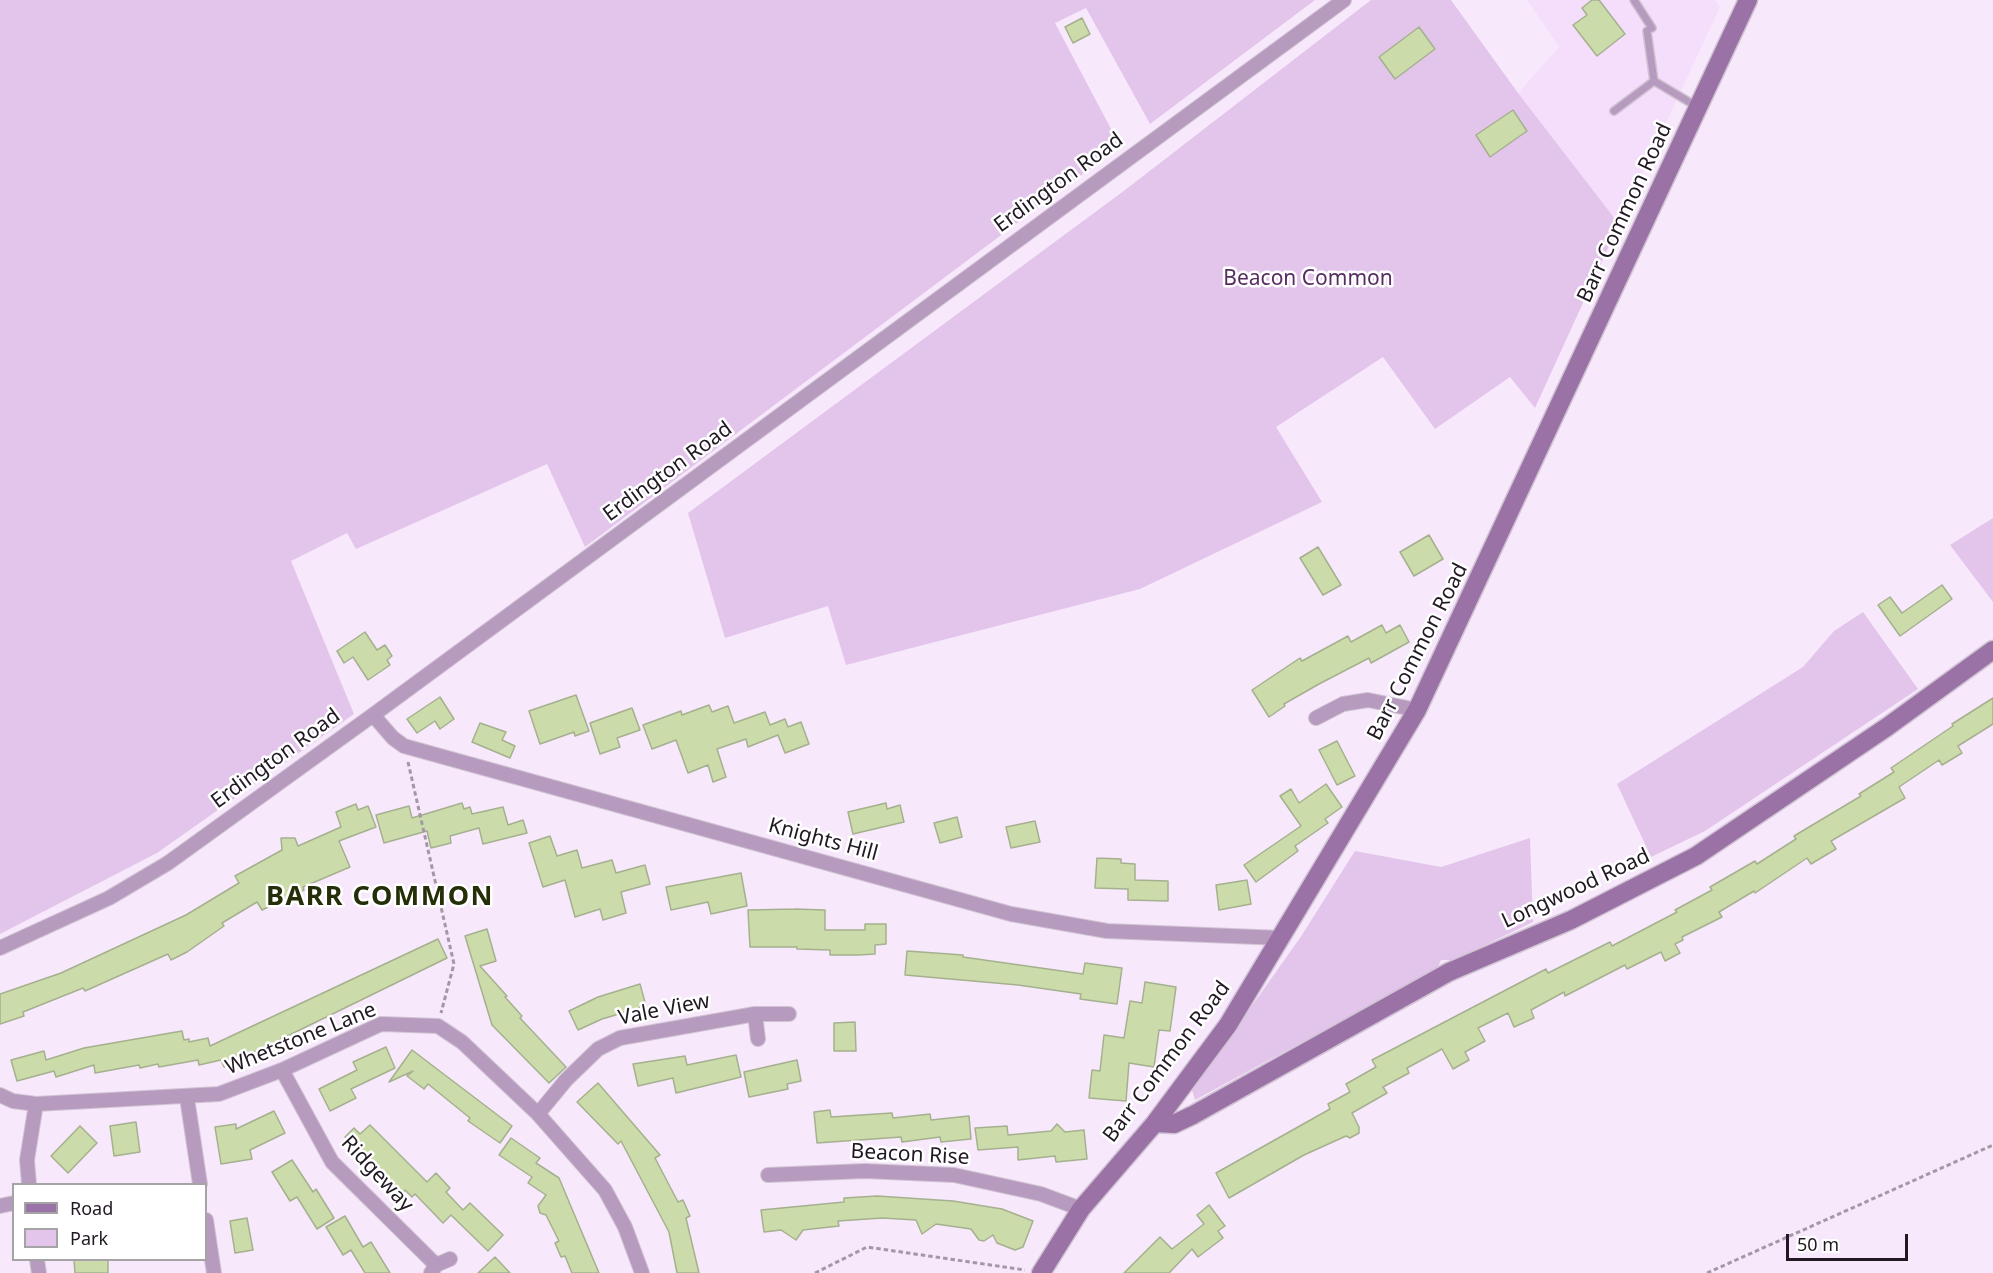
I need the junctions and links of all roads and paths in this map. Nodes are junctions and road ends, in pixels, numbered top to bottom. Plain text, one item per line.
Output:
1 (1344, 0) edge
2 (1634, 0) edge
3 (1748, 0) edge
4 (1654, 81) junction
5 (1698, 108) junction
6 (1614, 111) dead end
7 (1993, 650) edge
8 (1418, 710) junction
9 (373, 715) junction
10 (1316, 718) dead end
11 (404, 746) junction
12 (1281, 939) junction
13 (0, 948) edge
14 (755, 1014) junction
15 (789, 1014) dead end
16 (438, 1026) junction
17 (758, 1038) dead end
18 (282, 1070) junction
19 (0, 1095) edge
20 (186, 1098) junction
21 (36, 1104) junction
22 (538, 1114) junction
23 (1155, 1123) junction
24 (1993, 1145) edge
25 (768, 1175) dead end
26 (29, 1183) edge
27 (200, 1183) edge
28 (1081, 1209) junction
29 (207, 1227) edge
30 (450, 1259) dead end
31 (434, 1269) edge
32 (1041, 1272) edge
33 (214, 1273) edge
34 (642, 1273) edge
35 (815, 1273) edge
36 (1707, 1273) edge

1 - 9 street, Erdington Road
2 - 4 lane
3 - 5 street, Barr Common Road
4 - 5 lane
4 - 6 lane
5 - 8 street, Barr Common Road
7 - 23 street, Longwood Road
8 - 10 street
8 - 12 street, Barr Common Road
9 - 11 street, Knights Hill
9 - 13 street, Erdington Road
11 - 12 street, Knights Hill
11 - 16 path
12 - 23 street, Barr Common Road
14 - 15 street, Vale View
14 - 17 street
14 - 22 street, Vale View
16 - 18 street, Whetstone Lane
16 - 22 street
18 - 20 street, Whetstone Lane
18 - 31 street, Ridgeway
19 - 21 street, Whetstone Lane
20 - 21 street, Whetstone Lane
20 - 27 street
21 - 26 street
22 - 34 street
23 - 28 street, Barr Common Road
24 - 36 path
25 - 28 street, Beacon Rise
28 - 32 street, Barr Common Road
29 - 33 street
30 - 31 street, Ridgeway
32 - 35 path

